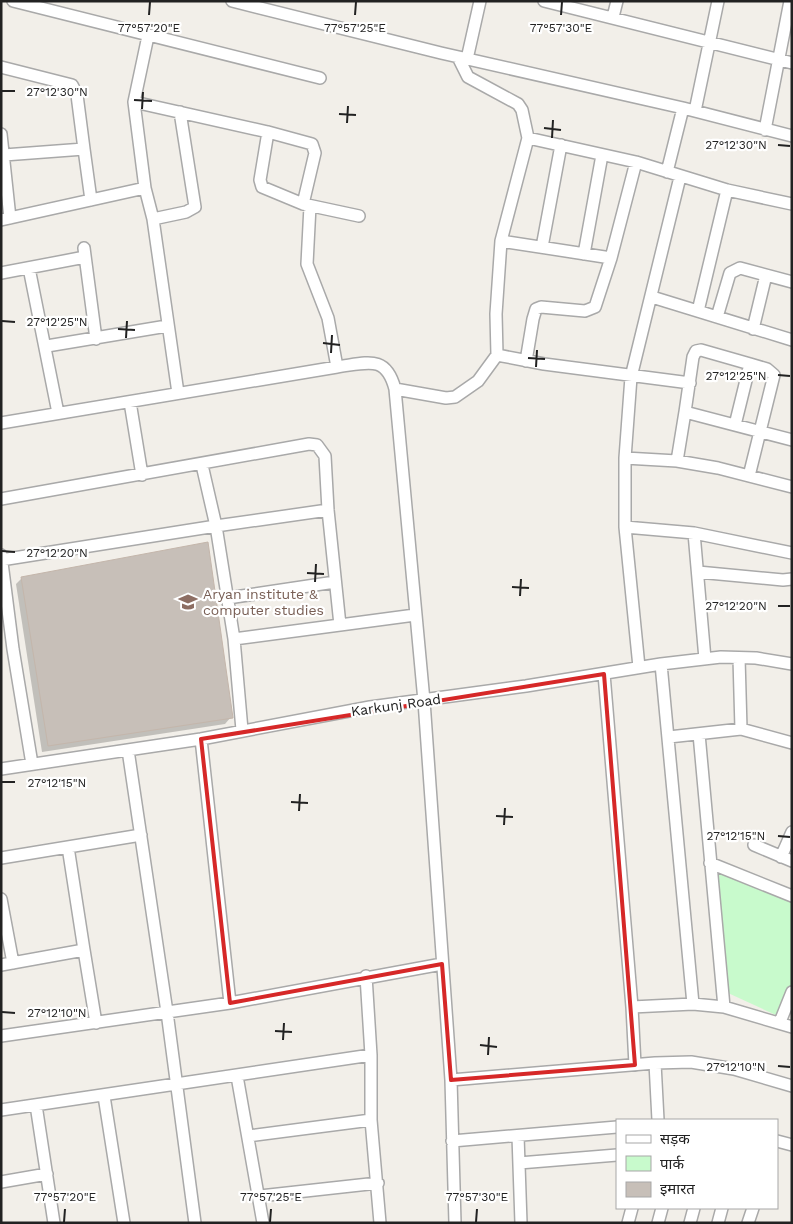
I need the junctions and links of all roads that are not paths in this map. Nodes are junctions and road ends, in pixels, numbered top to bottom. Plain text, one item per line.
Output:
1 (13, 1) edge
2 (232, 1) edge
3 (480, 1) edge
4 (617, 1) edge
5 (718, 1) edge
6 (790, 1) edge
7 (550, 2) edge
8 (264, 5) edge
9 (613, 18) junction
10 (148, 36) junction
11 (708, 42) junction
12 (463, 58) junction
13 (778, 60) junction
14 (792, 63) edge
15 (1, 67) edge
16 (320, 78) dead end
17 (134, 102) junction
18 (682, 108) junction
19 (695, 111) junction
20 (180, 112) junction
21 (765, 130) junction
22 (268, 132) junction
23 (1, 134) edge
24 (792, 136) edge
25 (528, 138) junction
26 (561, 146) junction
27 (84, 149) junction
28 (4, 155) junction
29 (602, 155) junction
30 (636, 162) junction
31 (667, 172) junction
32 (680, 178) junction
33 (145, 188) junction
34 (727, 190) junction
35 (91, 200) junction
36 (792, 204) edge
37 (306, 205) junction
38 (359, 216) dead end
39 (6, 219) edge
40 (153, 219) junction
41 (501, 241) junction
42 (542, 247) junction
43 (584, 254) junction
44 (611, 258) junction
45 (29, 268) junction
46 (1, 273) edge
47 (766, 275) junction
48 (792, 282) edge
49 (652, 297) junction
50 (698, 311) junction
51 (717, 317) junction
52 (167, 326) junction
53 (752, 329) junction
54 (96, 339) junction
55 (792, 340) edge
56 (47, 346) junction
57 (496, 355) junction
58 (526, 361) junction
59 (750, 364) junction
60 (337, 367) junction
61 (631, 377) junction
62 (690, 383) junction
63 (395, 389) junction
64 (178, 393) junction
65 (130, 402) junction
66 (686, 412) junction
67 (58, 413) junction
68 (1, 423) edge
69 (735, 426) junction
70 (760, 432) junction
71 (791, 438) edge
72 (625, 458) junction
73 (678, 461) junction
74 (202, 465) junction
75 (142, 475) junction
76 (749, 476) junction
77 (792, 487) edge
78 (1, 498) edge
79 (328, 510) junction
80 (216, 526) junction
81 (625, 527) junction
82 (694, 533) junction
83 (792, 553) edge
84 (1, 556) edge
85 (2, 560) edge
86 (698, 572) junction
87 (792, 579) edge
88 (335, 582) junction
89 (228, 598) junction
90 (415, 615) junction
91 (340, 625) junction
92 (234, 639) junction
93 (7, 650) edge
94 (739, 658) junction
95 (705, 659) junction
96 (661, 664) junction
97 (792, 664) edge
98 (638, 667) junction
99 (604, 674) junction
100 (424, 700) junction
101 (740, 729) junction
102 (242, 730) junction
103 (699, 734) junction
104 (669, 737) junction
105 (201, 739) junction
106 (792, 743) edge
107 (128, 750) junction
108 (32, 764) junction
109 (1, 769) edge
110 (792, 832) edge
111 (141, 834) junction
112 (754, 845) dead end
113 (68, 847) junction
114 (1, 858) edge
115 (786, 859) edge
116 (710, 862) junction
117 (792, 896) edge
118 (1, 899) edge
119 (84, 950) junction
120 (14, 963) junction
121 (442, 964) junction
122 (1, 965) edge
123 (366, 976) junction
124 (792, 992) edge
125 (230, 1003) junction
126 (693, 1004) junction
127 (724, 1006) junction
128 (632, 1007) junction
129 (167, 1012) junction
130 (780, 1022) junction
131 (96, 1023) junction
132 (792, 1027) edge
133 (1, 1036) edge
134 (371, 1055) junction
135 (655, 1062) junction
136 (635, 1065) junction
137 (238, 1076) junction
138 (451, 1080) junction
139 (176, 1086) junction
140 (792, 1086) edge
141 (104, 1096) junction
142 (36, 1105) junction
143 (1, 1110) edge
144 (658, 1119) edge
145 (371, 1120) junction
146 (616, 1127) edge
147 (248, 1136) junction
148 (518, 1136) junction
149 (452, 1141) junction
150 (778, 1141) edge
151 (792, 1145) edge
152 (616, 1155) edge
153 (519, 1163) junction
154 (47, 1174) junction
155 (1, 1182) edge
156 (378, 1183) junction
157 (260, 1196) junction
158 (632, 1209) edge
159 (662, 1209) edge
160 (694, 1209) edge
161 (722, 1209) edge
162 (753, 1209) edge
163 (54, 1223) edge
164 (124, 1223) edge
165 (195, 1223) edge
166 (263, 1223) edge
167 (380, 1223) edge
168 (455, 1223) edge
169 (521, 1223) edge
170 (628, 1223) edge
171 (658, 1223) edge
172 (690, 1223) edge
173 (718, 1223) edge
174 (748, 1223) edge

1 - 10 street
2 - 8 street
3 - 12 street
4 - 9 street
5 - 11 street
6 - 13 street
7 - 9 street
8 - 12 street
9 - 11 street
10 - 16 street
10 - 17 street
11 - 13 street
11 - 19 street
12 - 18 street
12 - 25 street
13 - 14 street
13 - 21 street
15 - 27 street
17 - 20 street
17 - 33 street
18 - 19 street
18 - 31 street
19 - 21 street
20 - 22 street
20 - 40 street
21 - 24 street
22 - 37 street
22 - 37 street
23 - 28 street
25 - 26 street
25 - 41 street
26 - 29 street
26 - 42 street
27 - 28 street
27 - 35 street
28 - 39 street
29 - 30 street
29 - 43 street
30 - 31 street
30 - 44 street
31 - 32 street
32 - 34 street
32 - 49 street
33 - 35 street
33 - 40 street
34 - 36 street
34 - 50 street
35 - 39 street
37 - 38 street
37 - 60 street
40 - 52 street
41 - 42 street
41 - 57 street
42 - 43 street
43 - 44 street
44 - 58 street
45 - 46 street
45 - 54 street
45 - 56 street
47 - 48 street
47 - 51 street
47 - 53 street
49 - 50 street
49 - 61 street
50 - 51 street
51 - 53 street
52 - 54 street
52 - 64 street
53 - 55 street
54 - 56 street
56 - 67 street
57 - 58 street
57 - 63 street
58 - 61 street
59 - 62 street
59 - 69 street
59 - 70 street
60 - 63 street
60 - 64 street
61 - 62 street
61 - 72 street
62 - 66 street
63 - 90 street
64 - 65 street
65 - 67 street
65 - 75 street
66 - 69 street
66 - 73 street
67 - 68 street
69 - 70 street
70 - 71 street
70 - 76 street
72 - 73 street
72 - 81 street
73 - 76 street
74 - 75 street
74 - 79 street
74 - 80 street
75 - 78 street
76 - 77 street
79 - 80 street
79 - 88 street
80 - 85 street
80 - 89 street
81 - 82 street
81 - 98 street
82 - 83 street
82 - 86 street
84 - 85 street
85 - 93 street
86 - 87 street
86 - 95 street
88 - 89 street
88 - 91 street
89 - 92 street
90 - 91 street
90 - 100 street
91 - 92 street
92 - 102 street
93 - 108 street
94 - 95 street, Karkunj Road
94 - 97 street, Karkunj Road
94 - 101 street
95 - 96 street, Karkunj Road
96 - 98 street, Karkunj Road
96 - 104 street
98 - 99 street, Karkunj Road
99 - 100 street, Karkunj Road
99 - 128 street
100 - 102 street, Karkunj Road
100 - 121 street
101 - 103 street
101 - 106 street
102 - 105 street, Karkunj Road
103 - 104 street
103 - 116 street
104 - 126 street
105 - 107 street, Karkunj Road
105 - 125 street
107 - 108 street, Karkunj Road
107 - 111 street
108 - 109 street, Karkunj Road
110 - 115 street
111 - 113 street
111 - 129 street
112 - 115 street
113 - 114 street
113 - 119 street
116 - 117 street
116 - 127 street
118 - 120 street
119 - 120 street
119 - 131 street
120 - 122 street
121 - 123 street
121 - 138 street
123 - 125 street
123 - 134 street
124 - 130 street
125 - 129 street
126 - 127 street
126 - 128 street
127 - 130 street
128 - 136 street
129 - 131 street
129 - 139 street
130 - 132 street
131 - 133 street
134 - 137 street
134 - 145 street
135 - 136 street
135 - 140 street
135 - 144 street
136 - 138 street
137 - 139 street
137 - 147 street
138 - 149 street
139 - 141 street
139 - 165 street
141 - 142 street
141 - 164 street
142 - 143 street
142 - 154 street
145 - 147 street
145 - 156 street
146 - 148 street
147 - 157 street
148 - 149 street
148 - 153 street
149 - 168 street
150 - 151 street
152 - 153 street
153 - 169 street
154 - 155 street
154 - 163 street
156 - 157 street
156 - 167 street
157 - 166 street
158 - 170 street
159 - 171 street
160 - 172 street
161 - 173 street
162 - 174 street

